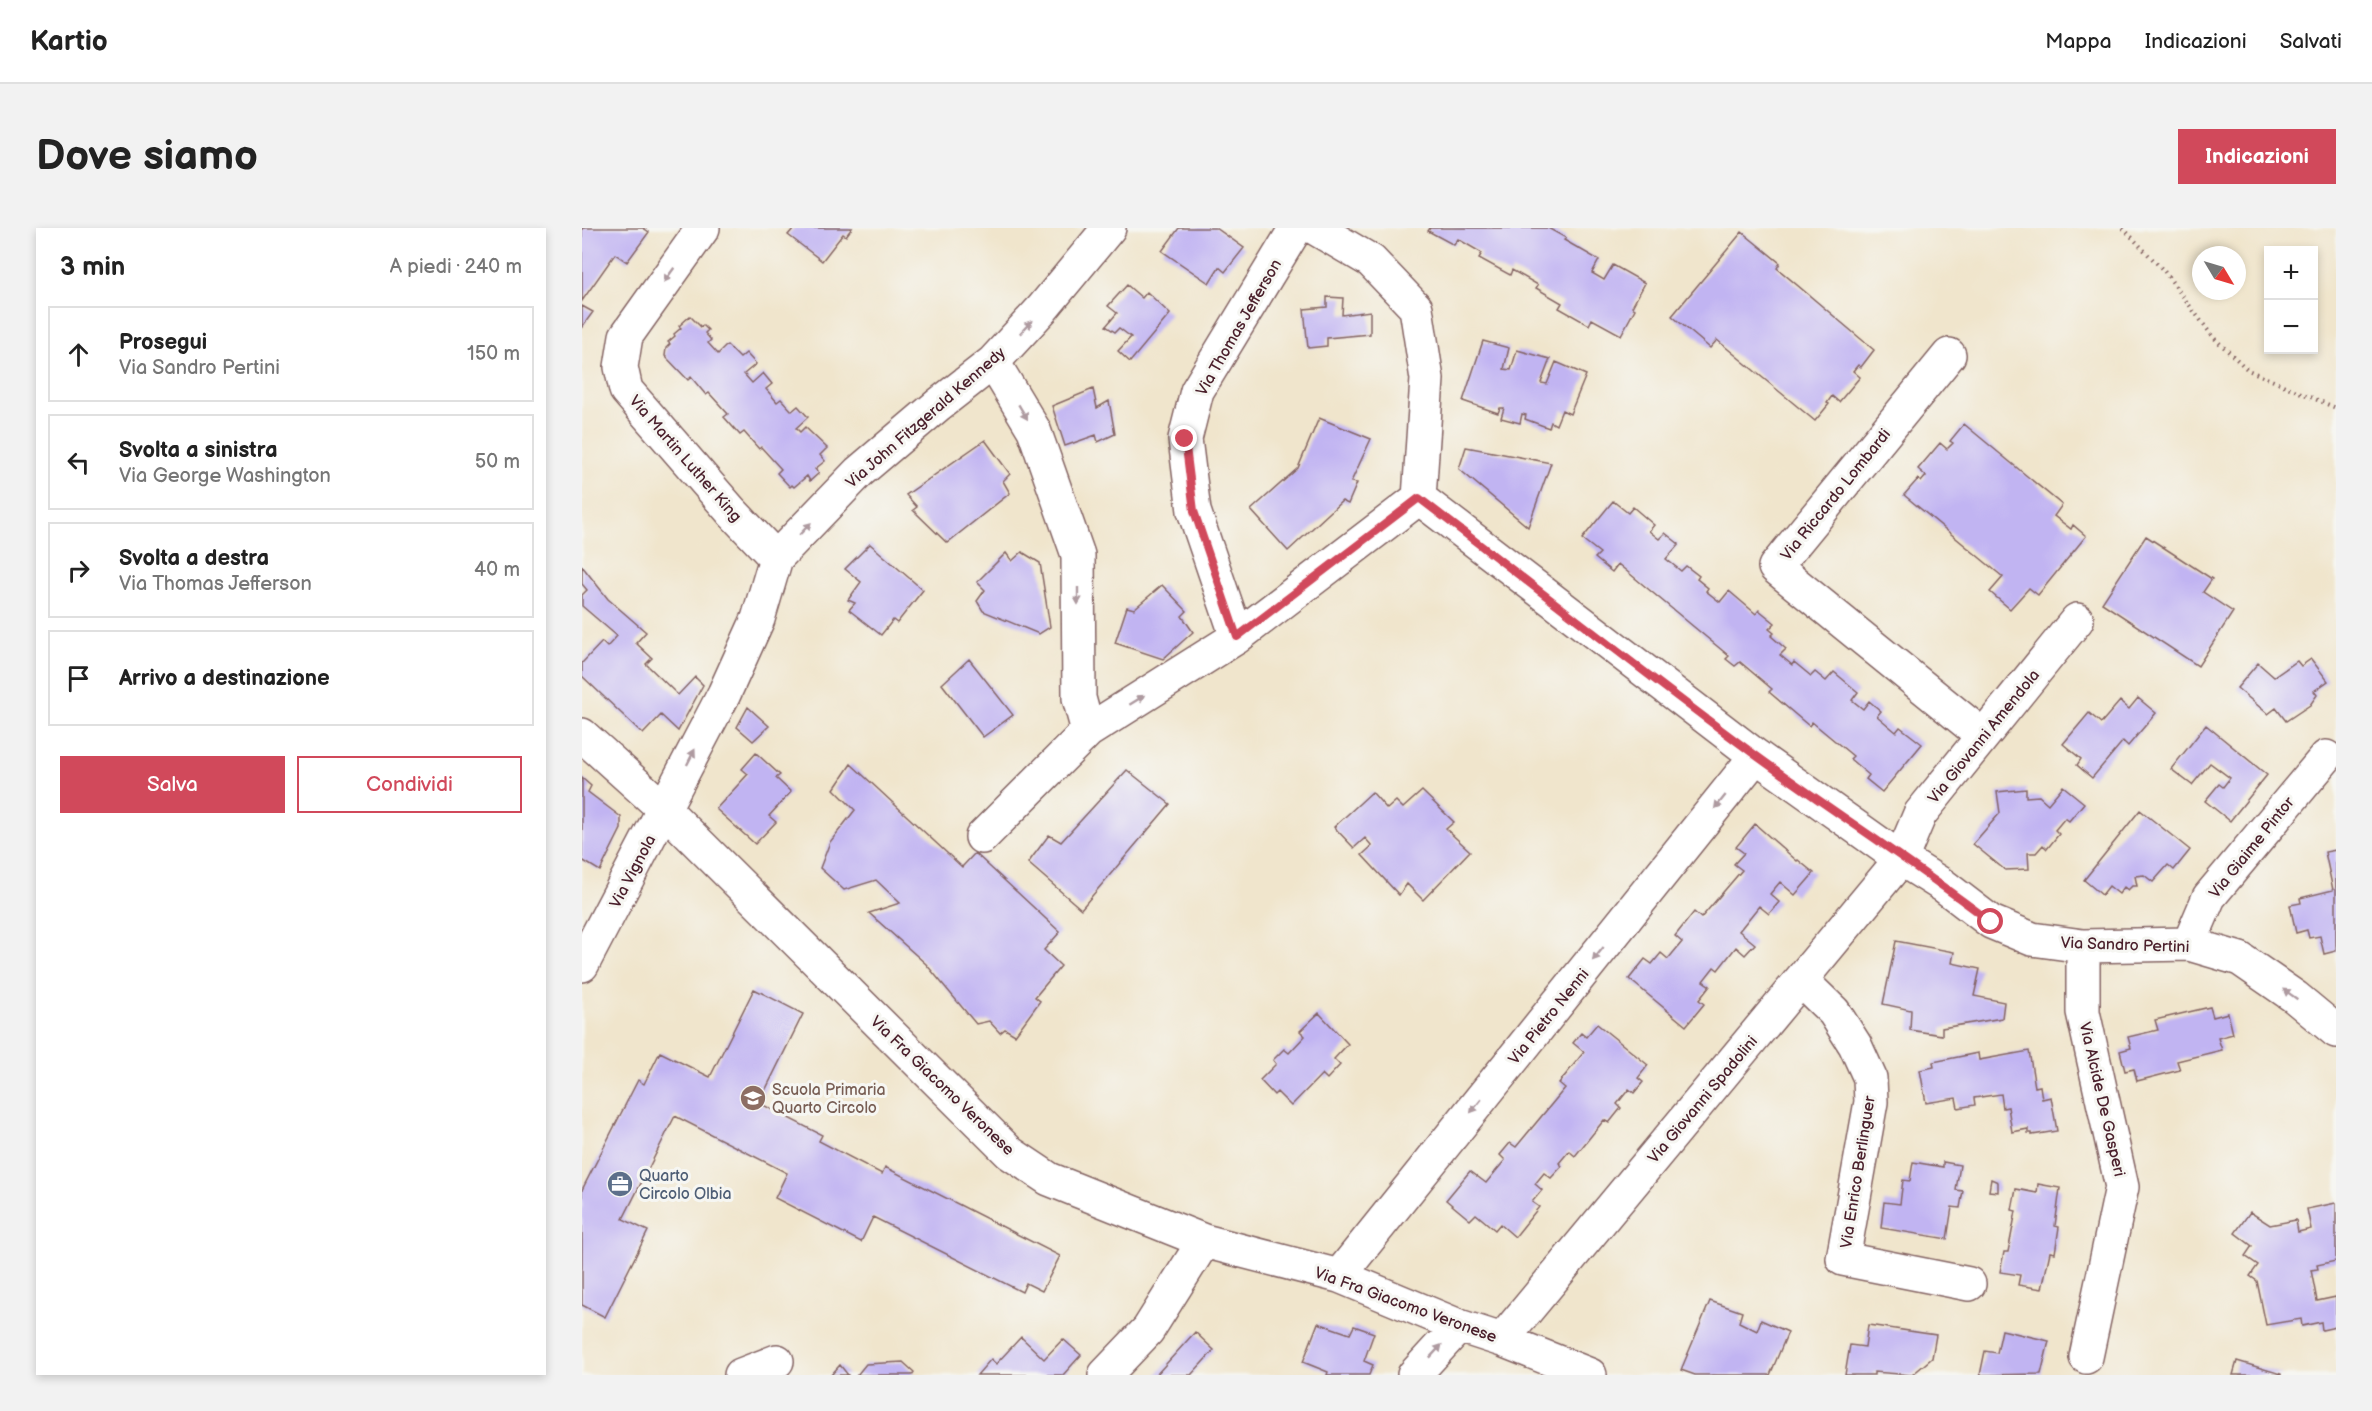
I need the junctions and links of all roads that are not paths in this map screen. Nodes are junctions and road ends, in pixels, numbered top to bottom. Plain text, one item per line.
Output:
1 (704, 228) edge
2 (1109, 228) edge
3 (1296, 228) edge
4 (1315, 228) edge
5 (1949, 354) dead end
6 (993, 362) junction
7 (1419, 498) junction
8 (776, 558) junction
9 (2077, 620) dead end
10 (1237, 637) junction
11 (1088, 731) junction
12 (582, 735) edge
13 (1982, 735) junction
14 (1756, 756) junction
15 (2326, 757) dead end
16 (664, 809) junction
17 (982, 837) dead end
18 (1901, 859) junction
19 (2189, 944) junction
20 (2083, 946) junction
21 (582, 965) edge
22 (1801, 980) junction
23 (2336, 1030) edge
24 (1204, 1241) junction
25 (1339, 1276) junction
26 (1968, 1284) dead end
27 (1459, 1326) junction
28 (1502, 1340) junction
29 (2086, 1357) dead end
30 (777, 1361) dead end
31 (741, 1375) edge
32 (1106, 1375) edge
33 (1414, 1375) edge
34 (1590, 1375) edge

1 -> 8 street, Via Martin Luther King
6 -> 2 street, Via John Fitzgerald Kennedy
3 - 10 street, Via Thomas Jefferson
4 - 7 street
5 - 13 street, Via Riccardo Lombardi
8 -> 6 street, Via John Fitzgerald Kennedy
6 -> 11 street
7 - 10 street
7 - 14 street, Via Sandro Pertini
16 -> 8 street, Via John Fitzgerald Kennedy
9 - 13 street, Via Giovanni Amendola
11 -> 10 street
11 - 17 street
12 - 16 street, Via Fra Giacomo Veronese
13 - 18 street, Via Giovanni Amendola
14 - 18 street, Via Sandro Pertini
14 -> 25 street, Via Pietro Nenni
15 - 19 street, Via Giaime Pintor
16 - 21 street, Via Vignola
16 - 24 street, Via Fra Giacomo Veronese
18 - 20 street, Via Sandro Pertini
18 - 22 street, Via Giovanni Spadolini
19 - 20 street, Via Sandro Pertini
23 -> 19 street, Via Sandro Pertini
20 - 29 street, Via Alcide De Gasperi
22 - 26 street, Via Enrico Berlinguer
22 - 28 street, Via Giovanni Spadolini
24 - 25 street, Via Fra Giacomo Veronese
24 - 32 street
25 - 27 street, Via Fra Giacomo Veronese
27 - 28 street, Via Fra Giacomo Veronese
33 -> 27 street
28 - 34 street, Via Fra Giacomo Veronese
30 - 31 street

